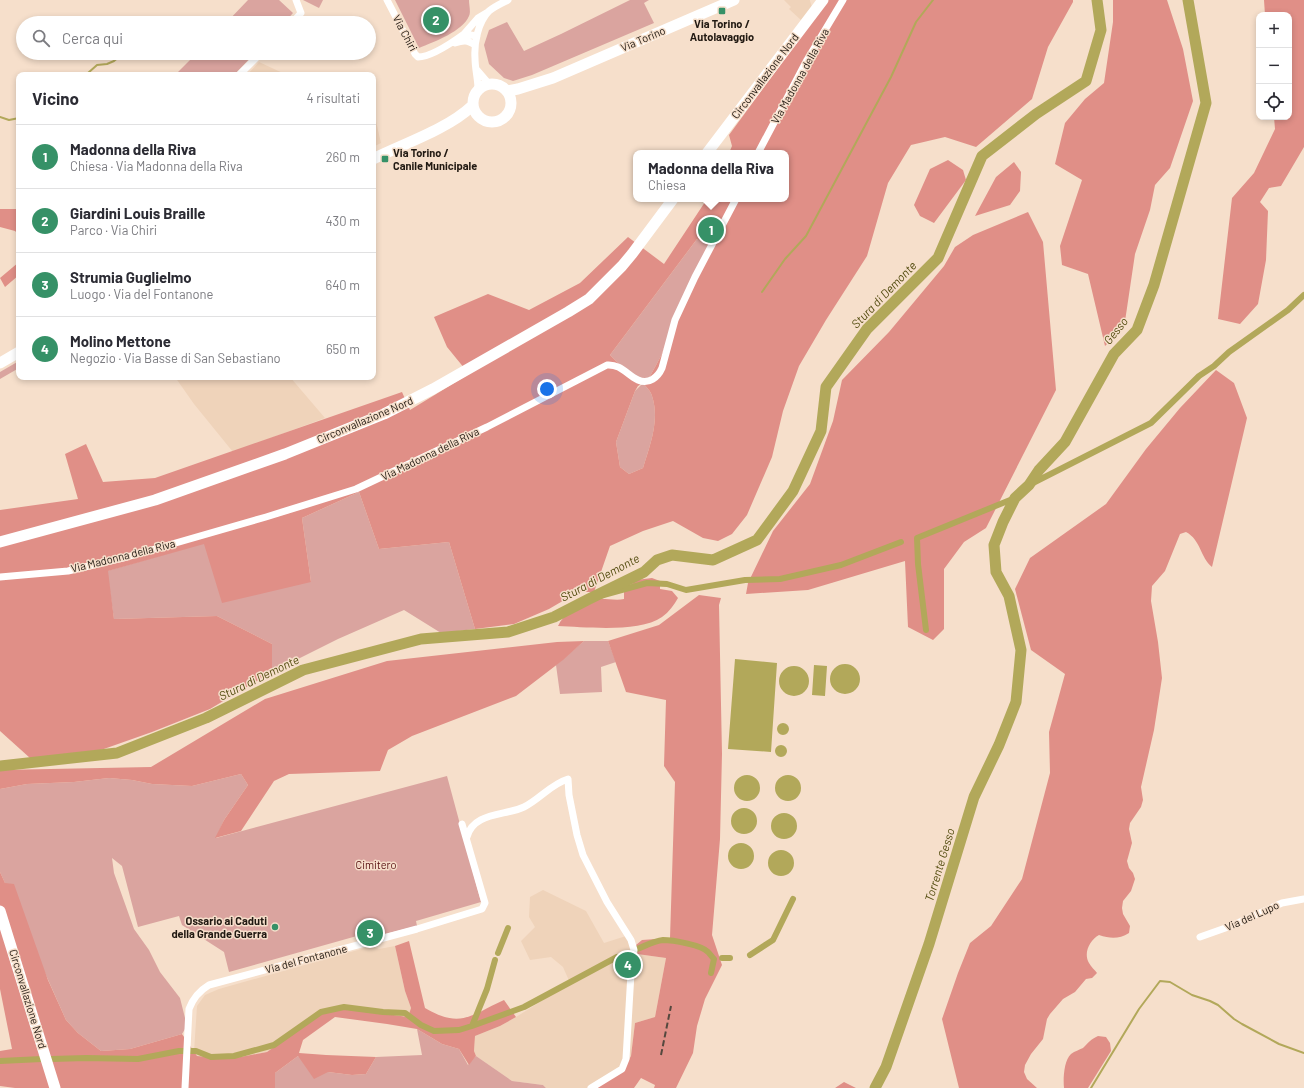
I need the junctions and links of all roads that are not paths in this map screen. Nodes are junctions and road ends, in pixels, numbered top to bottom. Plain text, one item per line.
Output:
1 (296, 0) edge
2 (387, 0) edge
3 (508, 0) edge
4 (823, 0) edge
5 (843, 0) edge
6 (728, 1) edge
7 (490, 11) junction
8 (298, 16) edge
9 (464, 34) junction
10 (477, 36) junction
11 (449, 44) junction
12 (475, 45) junction
13 (254, 60) edge
14 (477, 70) junction
15 (241, 72) edge
16 (489, 84) junction
17 (478, 89) junction
18 (509, 96) junction
19 (472, 106) junction
20 (477, 116) junction
21 (442, 126) junction
22 (709, 150) edge
23 (760, 150) edge
24 (376, 158) edge
25 (671, 202) edge
26 (734, 202) edge
27 (16, 354) edge
28 (0, 363) edge
29 (0, 542) edge
30 (0, 577) edge
31 (462, 824) dead end
32 (467, 837) junction
33 (1304, 899) edge
34 (0, 911) edge
35 (1200, 937) dead end
36 (55, 1088) edge
37 (185, 1088) edge
38 (591, 1088) edge

1 - 8 street
2 - 11 street, Via Chiri
3 - 7 street, Via Chiri
4 - 22 main road, Circonvallazione Nord
5 - 23 street, Via Madonna della Riva
6 - 18 main road, Via Torino
7 - 9 street, Via Chiri
7 - 10 street, Via Chiri
9 - 10 street
9 - 11 street, Via Chiri
10 - 12 street, Via Chiri
11 - 12 street, Via Chiri
12 - 14 street, Via Chiri
13 - 15 street
14 - 16 street
14 - 17 street, Via Chiri
16 - 17 main road
16 - 18 main road
17 - 19 main road
18 - 20 main road
19 - 20 main road
19 - 21 main road
20 - 21 main road
21 - 24 main road
25 - 29 main road, Circonvallazione Nord
26 - 30 street, Via Madonna della Riva
27 - 28 main road
31 - 32 street, Via del Fontanone
32 - 37 street, Via del Fontanone
32 - 38 street
33 - 35 street, Via del Lupo
34 - 36 main road, Circonvallazione Nord

